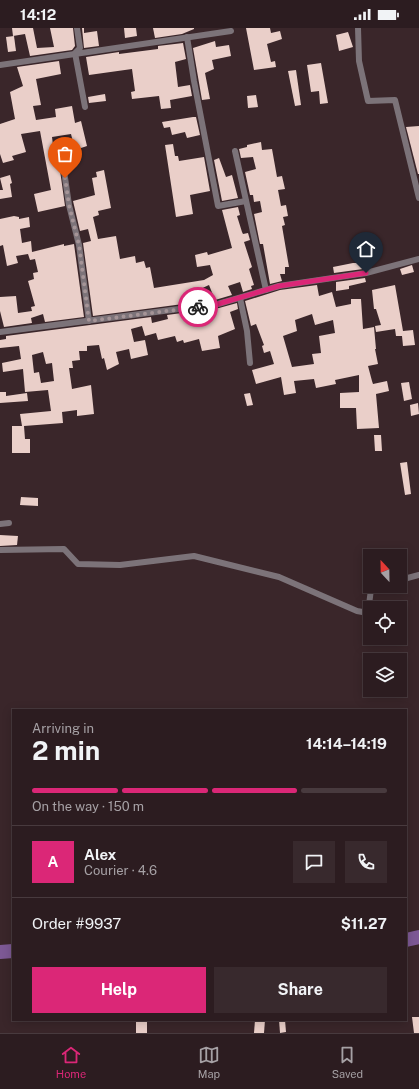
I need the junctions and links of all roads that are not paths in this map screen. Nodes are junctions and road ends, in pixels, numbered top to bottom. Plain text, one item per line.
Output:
1 (77, 28) edge
2 (358, 28) edge
3 (231, 31) dead end
4 (188, 37) junction
5 (75, 53) junction
6 (0, 65) edge
7 (85, 108) dead end
8 (235, 151) dead end
9 (63, 164) dead end
10 (419, 198) edge
11 (246, 201) junction
12 (419, 259) edge
13 (266, 290) junction
14 (240, 298) junction
15 (89, 321) junction
16 (0, 332) edge
17 (250, 363) dead end
18 (10, 523) dead end
19 (0, 524) edge
20 (0, 550) edge
21 (419, 575) edge
22 (407, 578) edge
23 (370, 593) edge

1 - 5 street
2 - 10 street
3 - 4 street
4 - 5 street
4 - 11 street
5 - 6 street
5 - 7 street
8 - 11 street
9 - 15 street
11 - 13 street
12 - 13 street
13 - 14 street
14 - 15 street
14 - 17 street
15 - 16 street
18 - 19 street
20 - 23 street
21 - 22 street

